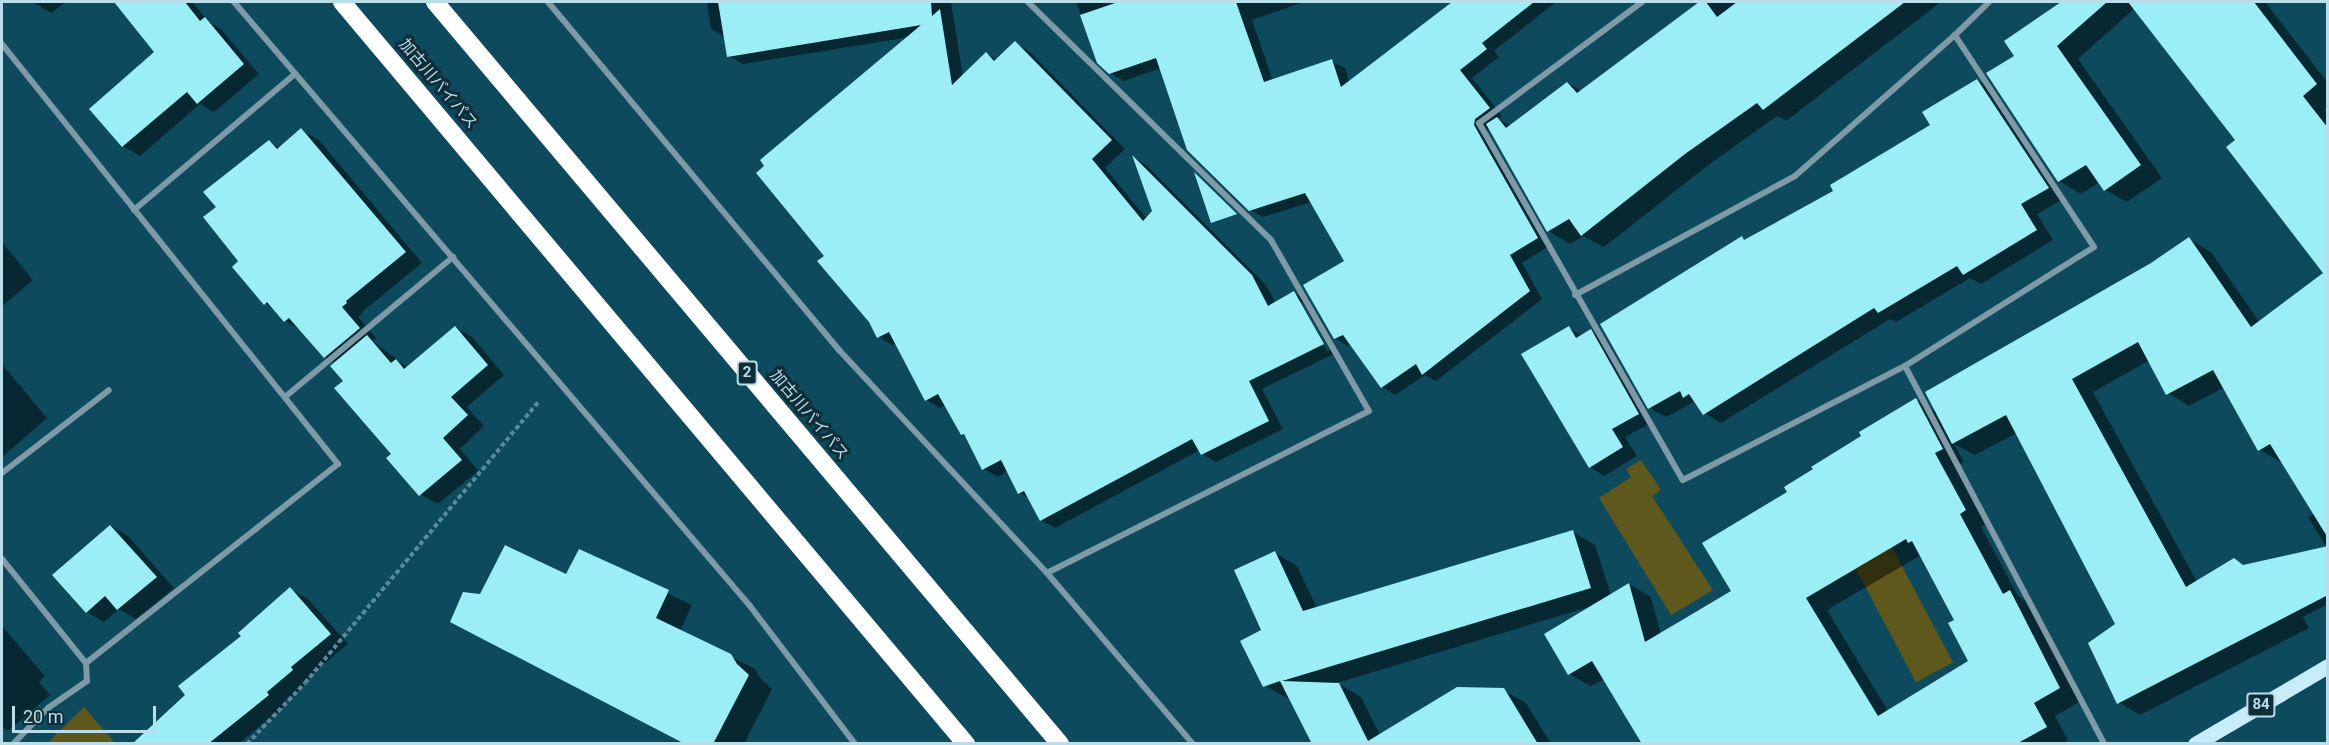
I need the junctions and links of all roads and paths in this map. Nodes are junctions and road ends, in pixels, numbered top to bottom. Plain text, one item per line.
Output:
1 (234, 2) edge
2 (342, 2) edge
3 (435, 2) edge
4 (548, 2) edge
5 (1028, 2) edge
6 (1642, 2) edge
7 (1989, 2) edge
8 (1955, 35) junction
9 (2, 44) edge
10 (295, 74) junction
11 (134, 210) junction
12 (453, 257) junction
13 (1575, 295) junction
14 (1905, 366) junction
15 (558, 378) junction
16 (109, 390) dead end
17 (285, 397) junction
18 (2, 473) edge
19 (2, 559) edge
20 (1047, 573) junction
21 (86, 663) junction
22 (2328, 666) edge
23 (14, 744) edge
24 (247, 744) edge
25 (855, 744) edge
26 (966, 744) edge
27 (1060, 744) edge
28 (1193, 744) edge
29 (2104, 744) edge
30 (2195, 744) edge

1 - 10 street
2 - 26 highway, 加古川バイパス
3 - 27 highway, 加古川バイパス / 2
4 - 20 street
5 - 20 street
6 - 13 street
7 - 8 street
8 - 13 street
8 - 14 street
9 - 11 street
10 - 11 street
10 - 12 street
11 - 17 street
12 - 15 street
12 - 17 street
13 - 14 street
14 - 29 street
15 - 24 path
15 - 25 street
16 - 18 street
17 - 21 street
19 - 21 street
20 - 28 street
21 - 23 street
22 - 30 main road, 84

